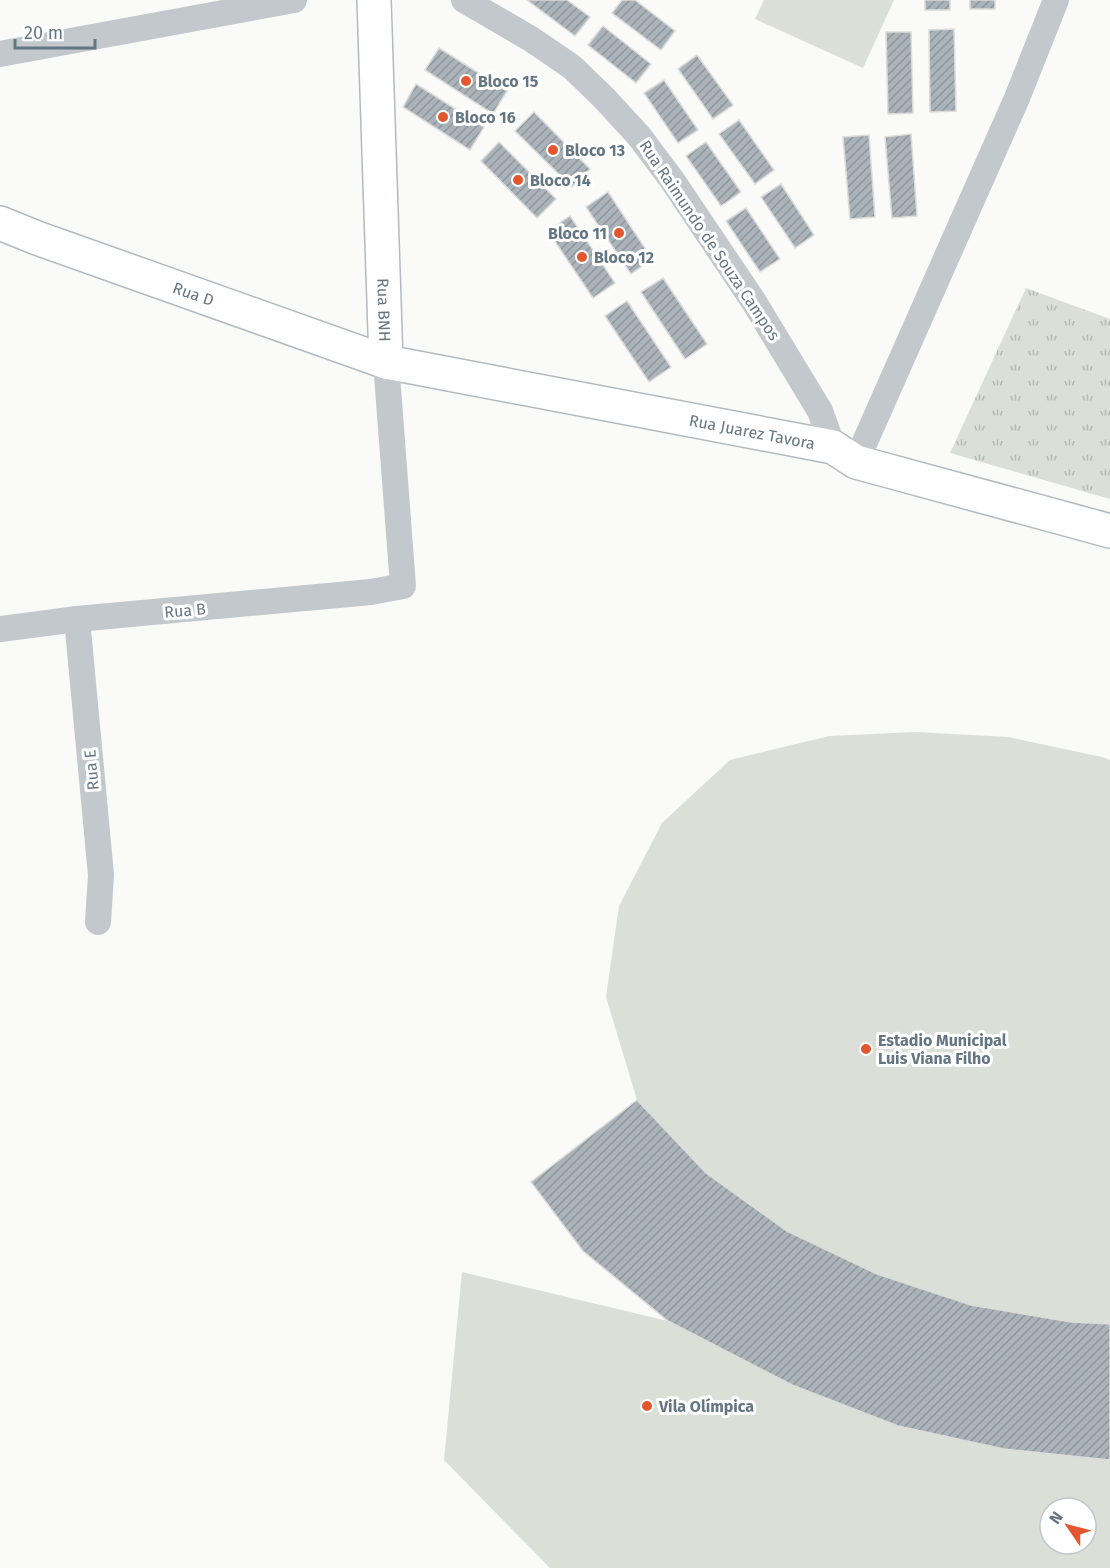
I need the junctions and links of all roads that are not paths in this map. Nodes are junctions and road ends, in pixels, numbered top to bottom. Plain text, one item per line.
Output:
1 (294, 0) edge
2 (374, 0) edge
3 (464, 0) edge
4 (1056, 0) edge
5 (0, 54) edge
6 (0, 223) edge
7 (386, 362) junction
8 (844, 454) junction
9 (1110, 531) edge
10 (370, 592) joint
11 (77, 620) junction
12 (0, 629) edge
13 (98, 922) dead end

1 - 5 street
2 - 7 street, Rua BNH
3 - 8 street, Rua Raimundo de Souza Campos
4 - 8 street
6 - 7 street, Rua D
7 - 8 street, Rua Juarez Tavora
7 - 10 street, Rua BNH
8 - 9 street, Rua Juarez Tavora
10 - 11 street, Rua B
11 - 12 street, Rua B
11 - 13 street, Rua E

